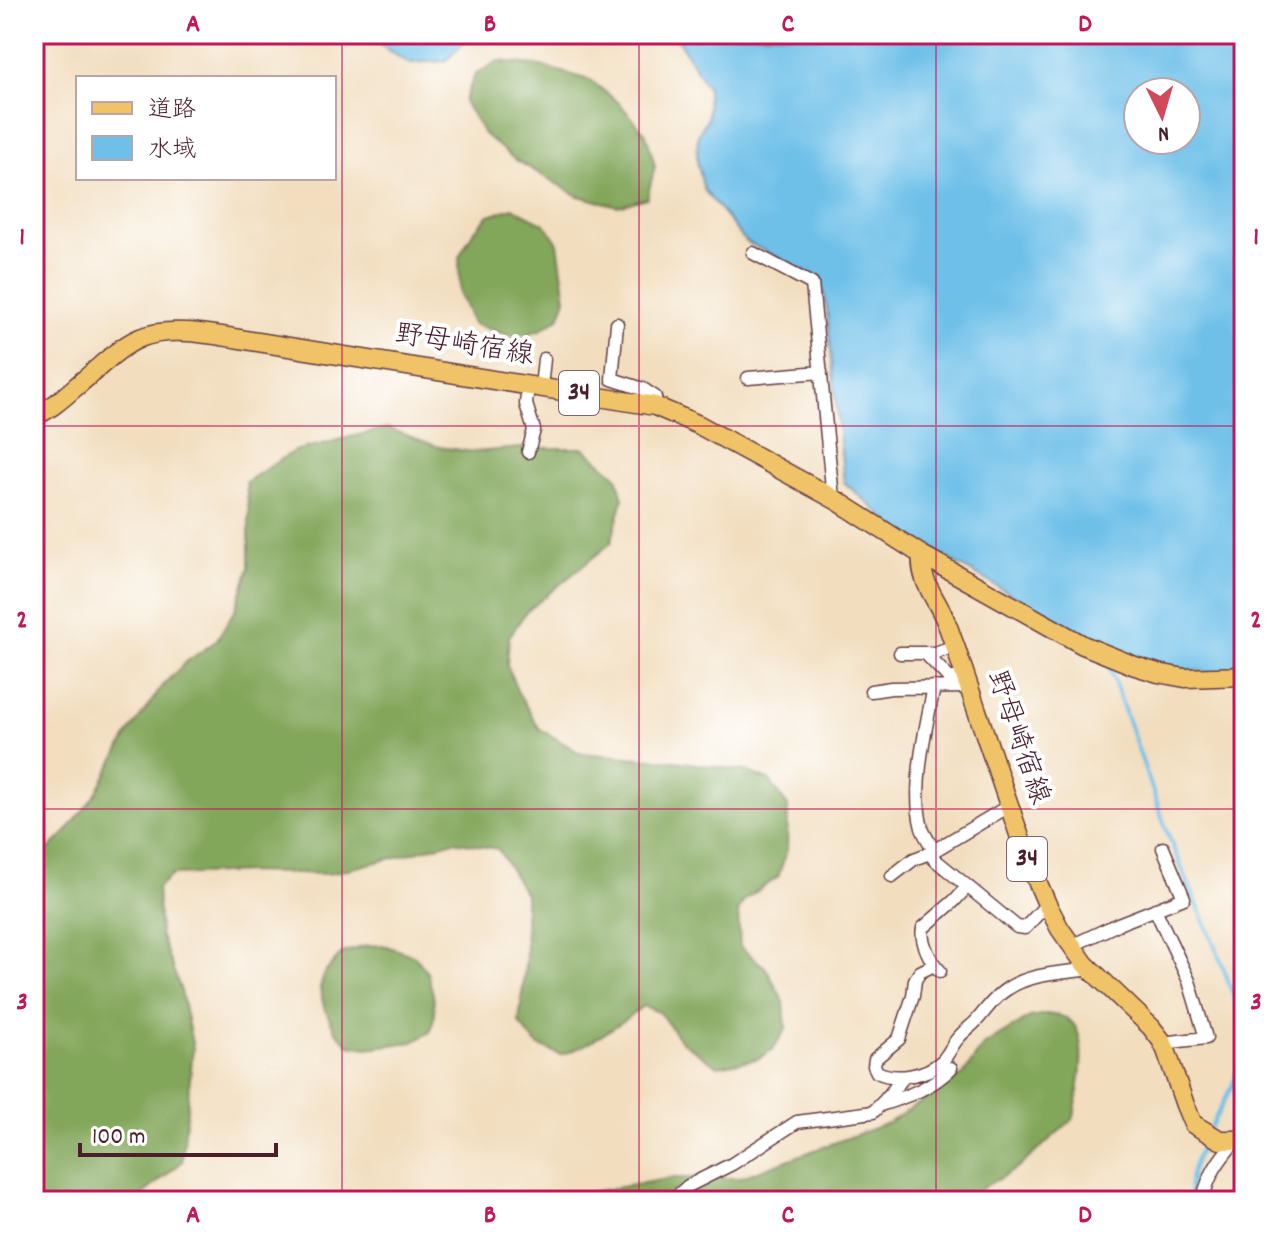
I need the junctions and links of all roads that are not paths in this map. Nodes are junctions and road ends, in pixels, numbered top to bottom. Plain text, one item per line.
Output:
1 (753, 253) dead end
2 (617, 324) dead end
3 (544, 359) dead end
4 (821, 372) junction
5 (748, 378) dead end
6 (534, 386) junction
7 (655, 406) junction
8 (34, 416) edge
9 (528, 452) dead end
10 (833, 498) junction
11 (922, 555) junction
12 (955, 646) junction
13 (900, 653) dead end
14 (925, 653) junction
15 (1244, 676) edge
16 (967, 682) junction
17 (934, 687) junction
18 (871, 691) dead end
19 (1009, 806) junction
20 (1163, 848) dead end
21 (932, 851) junction
22 (892, 876) dead end
23 (967, 887) junction
24 (1047, 904) junction
25 (1155, 909) junction
26 (1071, 946) junction
27 (1091, 969) junction
28 (1162, 1043) junction
29 (951, 1068) dead end
30 (903, 1078) junction
31 (880, 1105) junction
32 (1233, 1139) edge
33 (672, 1201) edge
34 (1202, 1201) edge

1 - 4 street
2 - 7 street
3 - 6 street
4 - 5 street
4 - 10 street
6 - 7 main road, 野母崎宿線 / 34
6 - 8 main road, 野母崎宿線 / 34
6 - 9 street
7 - 10 main road, 野母崎宿線 / 34
10 - 11 main road, 野母崎宿線 / 34
11 - 12 main road, 野母崎宿線 / 34
11 - 15 main road, 野母崎宿線 / 34
12 - 14 street
12 - 16 main road, 野母崎宿線 / 34
13 - 14 street
14 - 16 street
16 - 17 street
16 - 19 main road, 野母崎宿線 / 34
17 - 18 street
17 - 21 street
19 - 21 street
19 - 24 main road, 野母崎宿線 / 34
20 - 25 street
21 - 22 street
21 - 23 street
23 - 24 street
23 - 30 street
24 - 26 main road, 野母崎宿線 / 34
25 - 26 street
25 - 28 street
26 - 27 main road, 野母崎宿線 / 34
27 - 28 main road, 野母崎宿線 / 34
27 - 30 street
28 - 32 main road, 野母崎宿線 / 34
29 - 31 street
30 - 31 street
31 - 33 street
32 - 34 street

